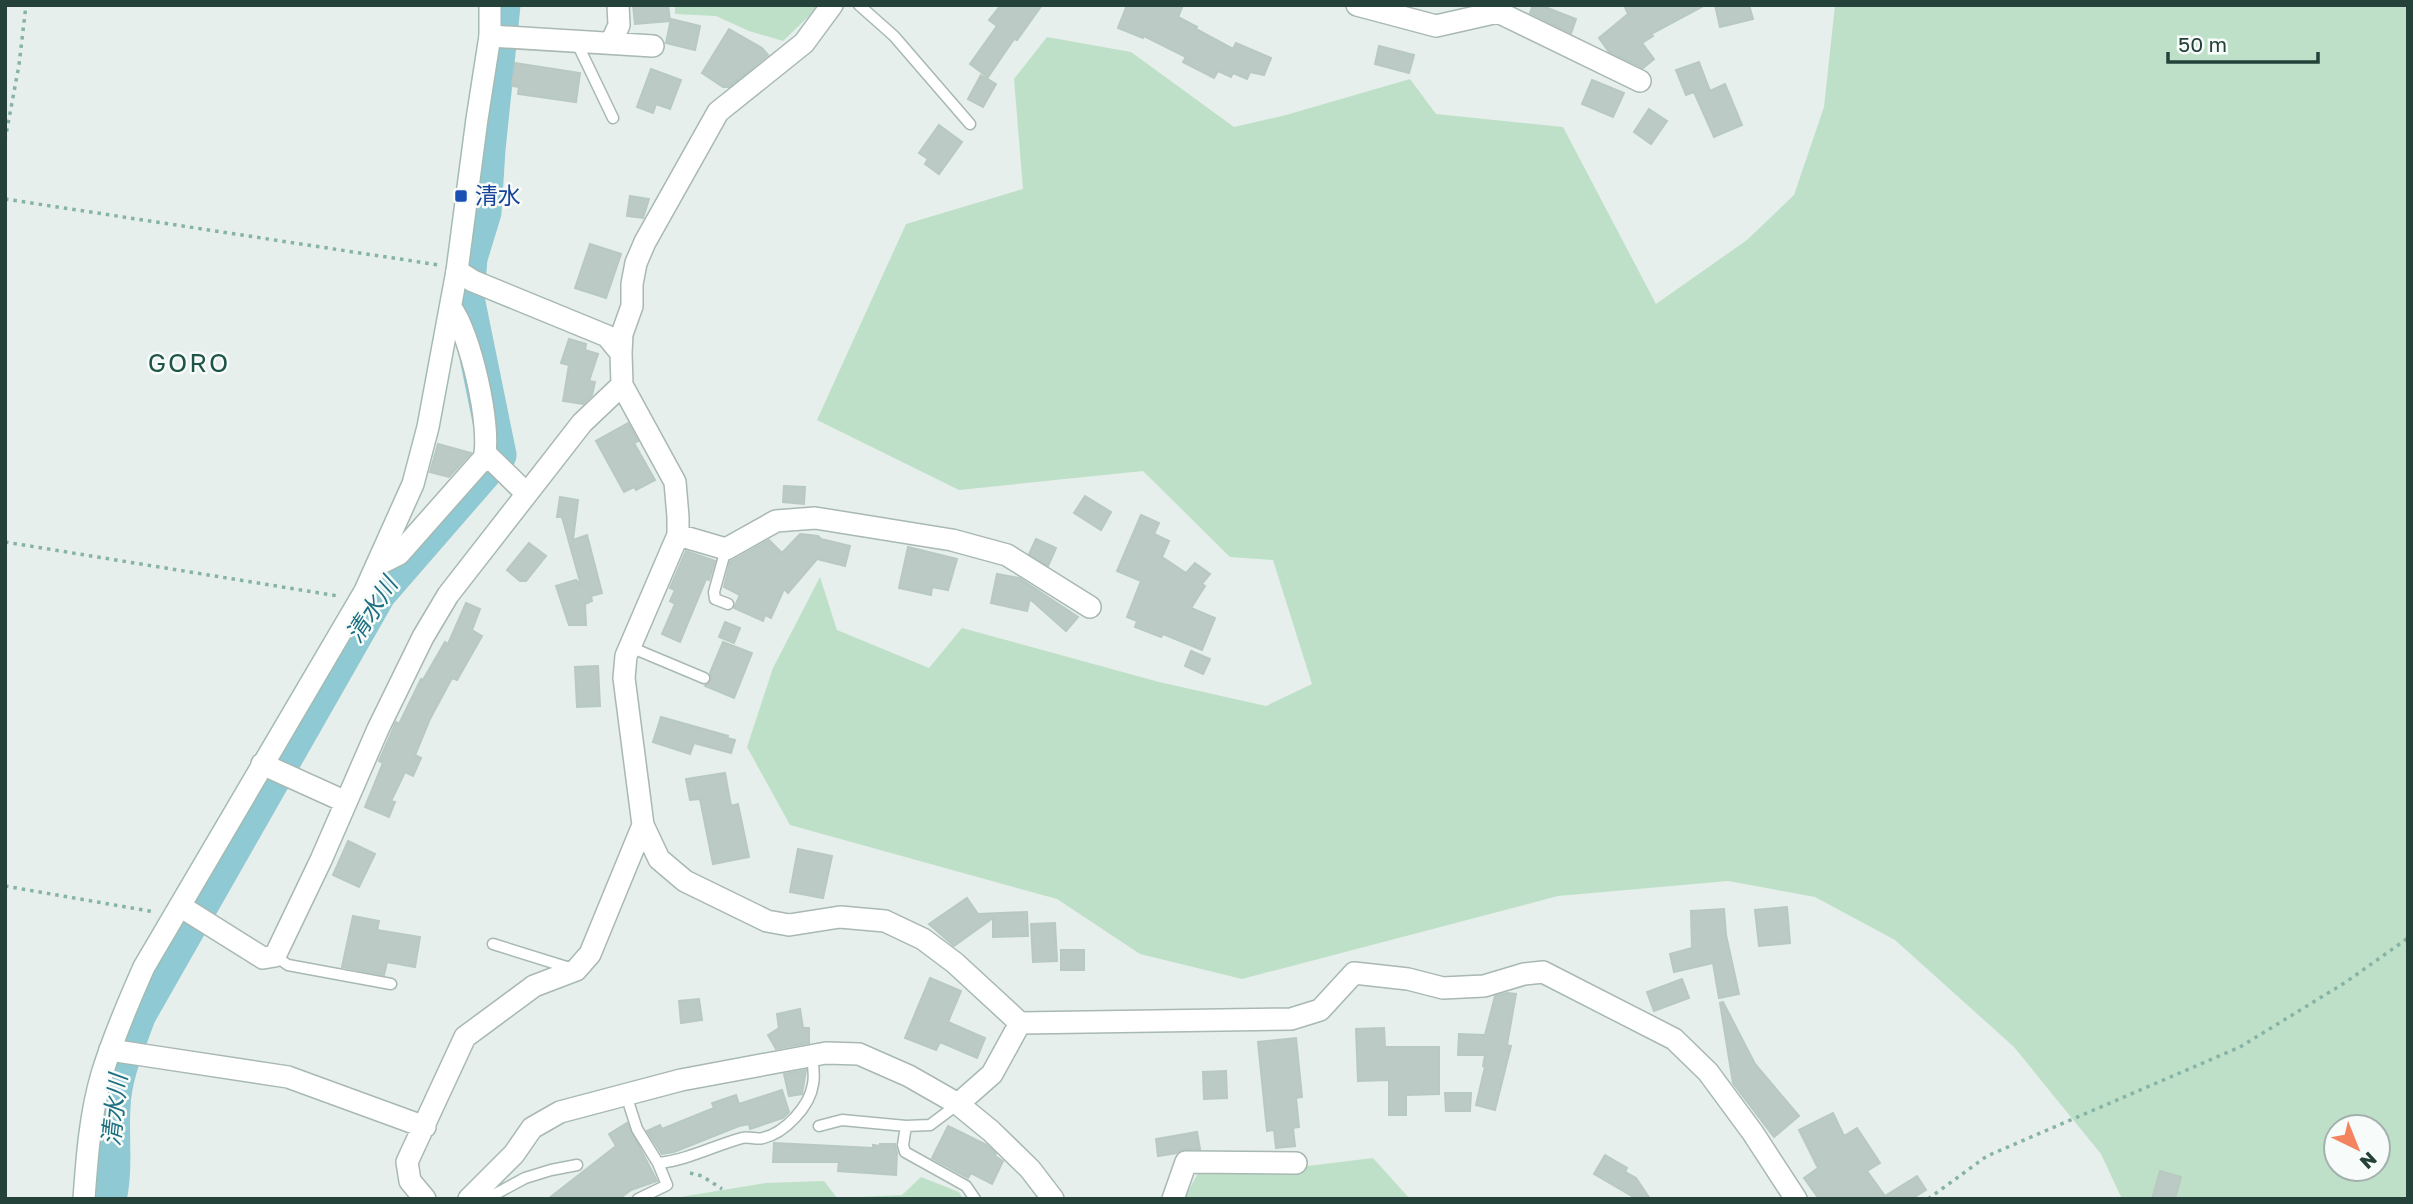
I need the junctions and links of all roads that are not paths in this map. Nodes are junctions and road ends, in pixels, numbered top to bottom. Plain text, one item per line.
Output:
1 (490, 5) edge
2 (618, 5) edge
3 (832, 5) edge
4 (859, 5) edge
5 (1357, 5) edge
6 (490, 36) junction
7 (576, 41) junction
8 (611, 43) junction
9 (653, 46) dead end
10 (1640, 81) dead end
11 (613, 118) dead end
12 (970, 124) dead end
13 (457, 271) junction
14 (451, 308) junction
15 (621, 352) junction
16 (622, 386) junction
17 (485, 453) junction
18 (526, 493) junction
19 (678, 535) junction
20 (726, 549) junction
21 (377, 565) junction
22 (728, 604) dead end
23 (1090, 607) dead end
24 (630, 647) junction
25 (704, 678) dead end
26 (262, 764) junction
27 (346, 802) junction
28 (643, 825) junction
29 (177, 911) junction
30 (493, 944) dead end
31 (275, 956) junction
32 (576, 970) junction
33 (391, 984) dead end
34 (1020, 1023) junction
35 (110, 1050) junction
36 (812, 1056) junction
37 (626, 1095) junction
38 (958, 1104) junction
39 (819, 1126) dead end
40 (906, 1126) junction
41 (425, 1127) junction
42 (658, 1163) junction
43 (1296, 1164) dead end
44 (577, 1165) dead end
45 (481, 1197) edge
46 (84, 1199) edge
47 (425, 1199) edge
48 (638, 1199) edge
49 (975, 1199) edge
50 (1054, 1199) edge
51 (1173, 1199) edge
52 (1796, 1199) edge

1 - 6 street
2 - 8 street
3 - 15 street
4 - 12 lane
5 - 10 street
6 - 7 street
6 - 13 street
7 - 8 street
7 - 11 lane
8 - 9 street
13 - 14 street
13 - 15 street
14 - 17 street
14 - 21 street
15 - 16 street
16 - 18 street
16 - 19 street
17 - 18 street
17 - 21 street
18 - 27 street
19 - 20 street
19 - 24 street
20 - 22 lane
20 - 23 street
21 - 26 street
24 - 25 lane
24 - 28 street
26 - 27 street
26 - 29 street
27 - 31 street
28 - 32 street
28 - 34 street
29 - 31 street
29 - 35 street
30 - 32 lane
31 - 33 lane
32 - 41 street
34 - 38 street
34 - 52 street
35 - 41 street
35 - 46 street
36 - 37 street
36 - 38 street
36 - 42 lane
37 - 42 lane
37 - 45 street
38 - 40 lane
38 - 50 street
39 - 40 lane
40 - 49 lane
41 - 47 street
42 - 48 lane
43 - 51 street
44 - 45 lane

